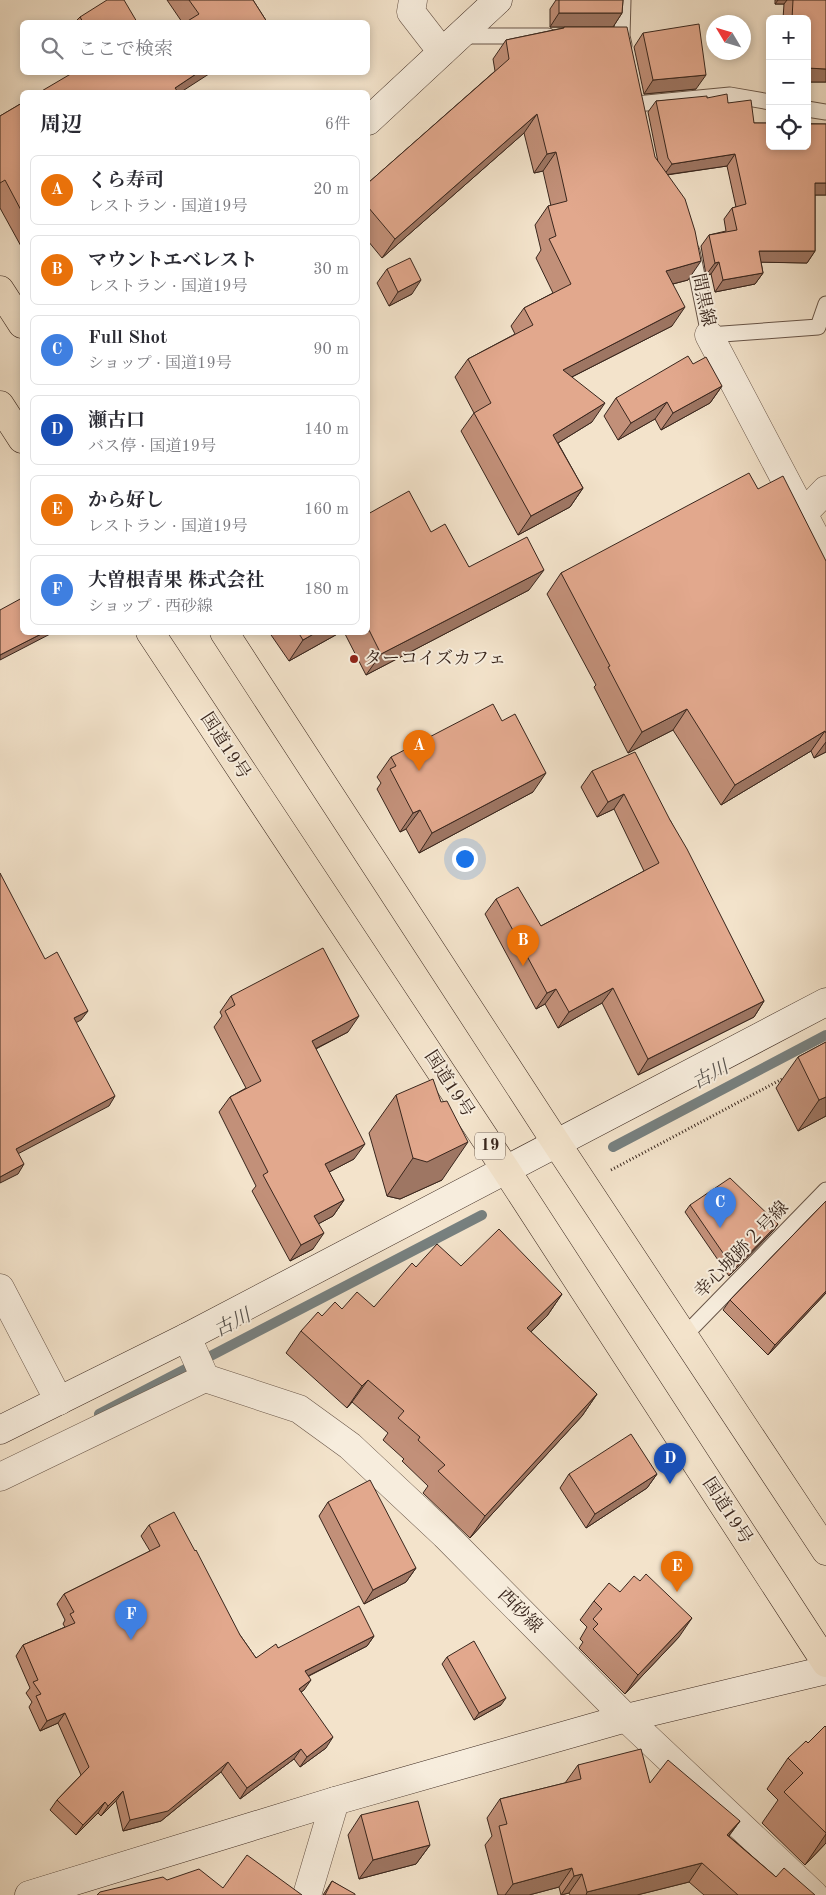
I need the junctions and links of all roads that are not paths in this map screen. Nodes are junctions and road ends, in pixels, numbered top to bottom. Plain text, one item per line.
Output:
1 (413, 0) edge
2 (498, 0) edge
3 (623, 0) edge
4 (565, 36) edge
5 (451, 44) junction
6 (627, 61) edge
7 (633, 87) edge
8 (766, 101) edge
9 (636, 104) junction
10 (811, 110) edge
11 (826, 112) edge
12 (370, 119) edge
13 (640, 122) edge
14 (690, 240) edge
15 (0, 290) edge
16 (826, 304) edge
17 (20, 321) edge
18 (709, 334) junction
19 (8, 414) edge
20 (20, 435) edge
21 (826, 490) edge
22 (803, 514) junction
23 (826, 557) edge
24 (152, 635) edge
25 (226, 635) edge
26 (826, 1002) edge
27 (557, 1144) junction
28 (506, 1170) junction
29 (826, 1190) edge
30 (0, 1288) edge
31 (684, 1336) junction
32 (197, 1359) junction
33 (59, 1401) junction
34 (0, 1430) edge
35 (0, 1477) edge
36 (826, 1551) edge
37 (826, 1663) edge
38 (826, 1670) edge
39 (626, 1718) junction
40 (335, 1802) junction
41 (29, 1895) edge
42 (307, 1895) edge
43 (814, 1895) edge

1 - 5 street
2 - 5 street
3 - 6 lane
4 - 5 lane
5 - 12 street
7 - 9 lane
8 - 9 lane
9 - 13 lane
10 - 11 lane
14 - 18 lane, 間黒線
15 - 17 highway
16 - 18 lane
18 - 22 street, 間黒線
19 - 20 highway
21 - 22 street
22 - 23 street, 間黒線
24 - 28 highway, 国道19号 / 19
25 - 27 highway
26 - 27 street
27 - 28 street
27 - 31 highway
28 - 32 street
28 - 37 highway, 国道19号 / 19
29 - 31 lane, 幸心城跡２号線
30 - 33 street
31 - 36 highway
32 - 33 street
32 - 35 street
32 - 39 street, 西砂線
33 - 34 street
38 - 39 street
39 - 40 street
39 - 43 street, 西砂線
40 - 41 street
40 - 42 street

